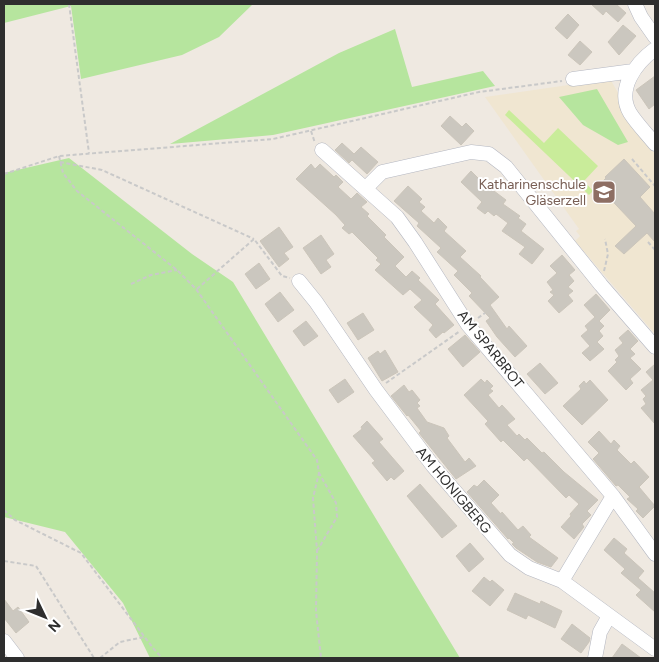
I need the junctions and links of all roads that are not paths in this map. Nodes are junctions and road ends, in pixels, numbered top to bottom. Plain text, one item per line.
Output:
1 (635, 4) edge
2 (655, 37) edge
3 (655, 49) edge
4 (633, 71) junction
5 (573, 79) road end
6 (655, 144) edge
7 (322, 150) dead end
8 (366, 188) junction
9 (299, 281) road end
10 (655, 347) edge
11 (613, 496) junction
12 (655, 554) edge
13 (562, 581) junction
14 (609, 616) junction
15 (4, 641) edge
16 (655, 648) edge
17 (17, 658) edge
18 (595, 658) edge

1 - 2 street
3 - 4 street
4 - 5 street
4 - 6 street
7 - 8 street, AM SPARBROT
8 - 10 street
8 - 11 street, AM SPARBROT
9 - 13 street, AM HONIGBERG
11 - 12 street, AM SPARBROT
11 - 13 street
13 - 14 street, AM HONIGBERG
14 - 16 street, AM HONIGBERG
14 - 18 street
15 - 17 street

